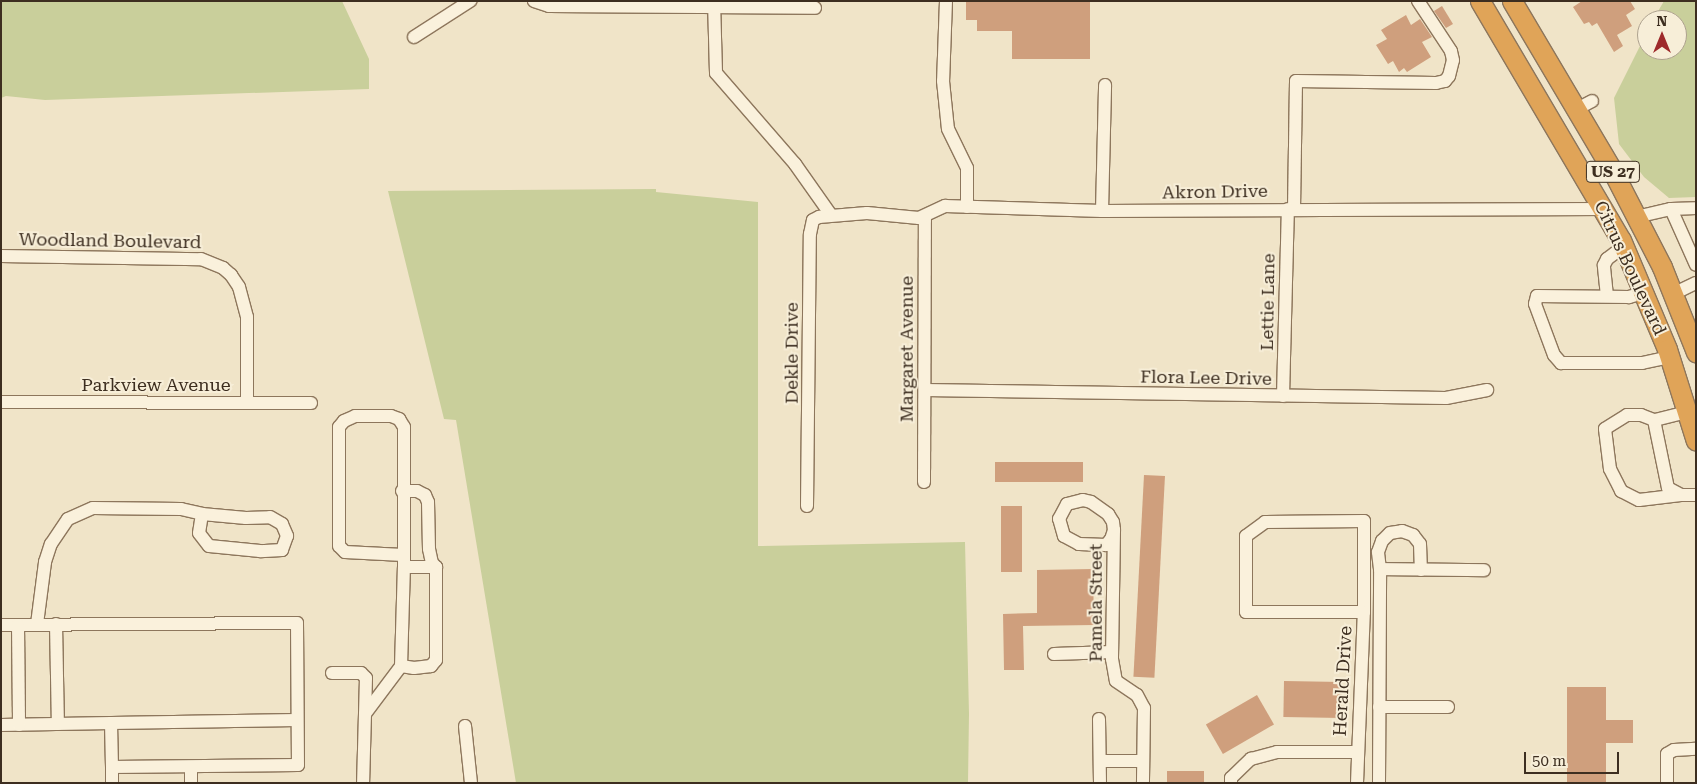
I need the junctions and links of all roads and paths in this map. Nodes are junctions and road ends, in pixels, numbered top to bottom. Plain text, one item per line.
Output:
1 (470, 1) edge
2 (534, 1) edge
3 (946, 1) edge
4 (1418, 1) edge
5 (1480, 1) edge
6 (714, 4) edge
7 (1518, 4) edge
8 (815, 8) dead end
9 (414, 36) dead end
10 (1105, 85) dead end
11 (1584, 175) junction
12 (966, 206) junction
13 (1696, 208) edge
14 (1291, 209) junction
15 (1604, 209) junction
16 (1671, 209) junction
17 (1102, 211) junction
18 (831, 215) junction
19 (925, 216) junction
20 (1636, 217) junction
21 (1691, 242) edge
22 (1624, 246) junction
23 (1, 256) edge
24 (1696, 266) edge
25 (1696, 283) edge
26 (1643, 293) junction
27 (1673, 294) junction
28 (1607, 296) junction
29 (1695, 345) edge
30 (1670, 357) junction
31 (925, 390) junction
32 (1487, 390) dead end
33 (1283, 396) junction
34 (1, 402) edge
35 (247, 403) junction
36 (311, 403) dead end
37 (1687, 412) junction
38 (1654, 420) junction
39 (1696, 441) edge
40 (924, 482) dead end
41 (402, 491) junction
42 (1681, 495) junction
43 (1696, 495) edge
44 (807, 506) dead end
45 (202, 514) junction
46 (1114, 530) junction
47 (404, 561) junction
48 (436, 567) junction
49 (1380, 569) junction
50 (1421, 570) junction
51 (1484, 570) dead end
52 (1364, 612) junction
53 (18, 624) junction
54 (37, 624) junction
55 (56, 624) junction
56 (1, 625) edge
57 (1112, 652) junction
58 (1054, 654) dead end
59 (401, 666) junction
60 (332, 673) dead end
61 (1379, 708) junction
62 (1448, 708) dead end
63 (365, 714) junction
64 (1100, 719) dead end
65 (297, 720) junction
66 (111, 723) junction
67 (58, 724) junction
68 (1, 725) edge
69 (19, 725) junction
70 (465, 726) dead end
71 (1696, 749) edge
72 (1356, 752) junction
73 (1100, 761) junction
74 (1143, 761) junction
75 (112, 767) junction
76 (191, 767) junction
77 (112, 783) edge
78 (190, 783) edge
79 (363, 783) edge
80 (471, 783) edge
81 (1100, 783) edge
82 (1143, 783) edge
83 (1232, 783) edge
84 (1356, 783) edge
85 (1379, 783) edge
86 (1667, 783) edge

1 - 9 street
2 - 6 street
3 - 12 street
4 - 14 street, Lettie Lane
5 - 11 highway, Citrus Boulevard / US 27
6 - 8 street
6 - 18 street
7 - 20 highway, Citrus Boulevard / US 27
10 - 17 street
11 - 15 highway, Citrus Boulevard / US 27
11 - 29 highway
12 - 17 street, Akron Drive
12 - 19 street, Akron Drive
13 - 16 street
14 - 15 street, Akron Drive
14 - 17 street, Akron Drive
14 - 33 street, Lettie Lane
15 - 22 highway, Citrus Boulevard / US 27
16 - 20 street
16 - 21 street
18 - 19 street, Akron Drive
18 - 44 street, Dekle Drive
19 - 31 street, Margaret Avenue
20 - 27 highway, Citrus Boulevard / US 27
21 - 24 street
22 - 26 highway, Citrus Boulevard / US 27
22 - 28 street
23 - 35 street, Woodland Boulevard
25 - 27 street
26 - 28 street
26 - 30 highway, Citrus Boulevard / US 27
27 - 29 highway, Citrus Boulevard / US 27
28 - 30 street
30 - 37 highway, Citrus Boulevard / US 27
31 - 33 street, Flora Lee Drive
31 - 40 street, Margaret Avenue
32 - 33 street, Flora Lee Drive
34 - 35 street, Parkview Avenue
35 - 36 street, Parkview Avenue
37 - 38 street
37 - 39 highway, Citrus Boulevard / US 27
38 - 42 street
38 - 42 street
41 - 47 street
41 - 47 street
41 - 48 street
42 - 43 street
45 - 45 street
45 - 54 street
46 - 46 street, Pamela Street
46 - 57 street, Pamela Street
47 - 48 street
47 - 59 street
48 - 59 street
49 - 50 street
49 - 50 street
49 - 61 street
50 - 51 street
52 - 52 street, Herald Drive
52 - 72 street, Herald Drive
53 - 54 street
53 - 56 street
53 - 69 street
54 - 55 street
55 - 65 street
55 - 67 street
57 - 58 street
57 - 74 street, Pamela Street
59 - 63 street
60 - 63 street
61 - 62 street
61 - 85 street
63 - 79 street
64 - 73 street
65 - 66 street
65 - 76 street
66 - 67 street
66 - 75 street
67 - 69 street
68 - 69 street
70 - 80 street
71 - 86 street
72 - 83 street, Herald Drive
72 - 84 street, Herald Drive
73 - 74 street
73 - 81 street
74 - 82 street, Pamela Street
75 - 76 street
75 - 77 street
76 - 78 street

